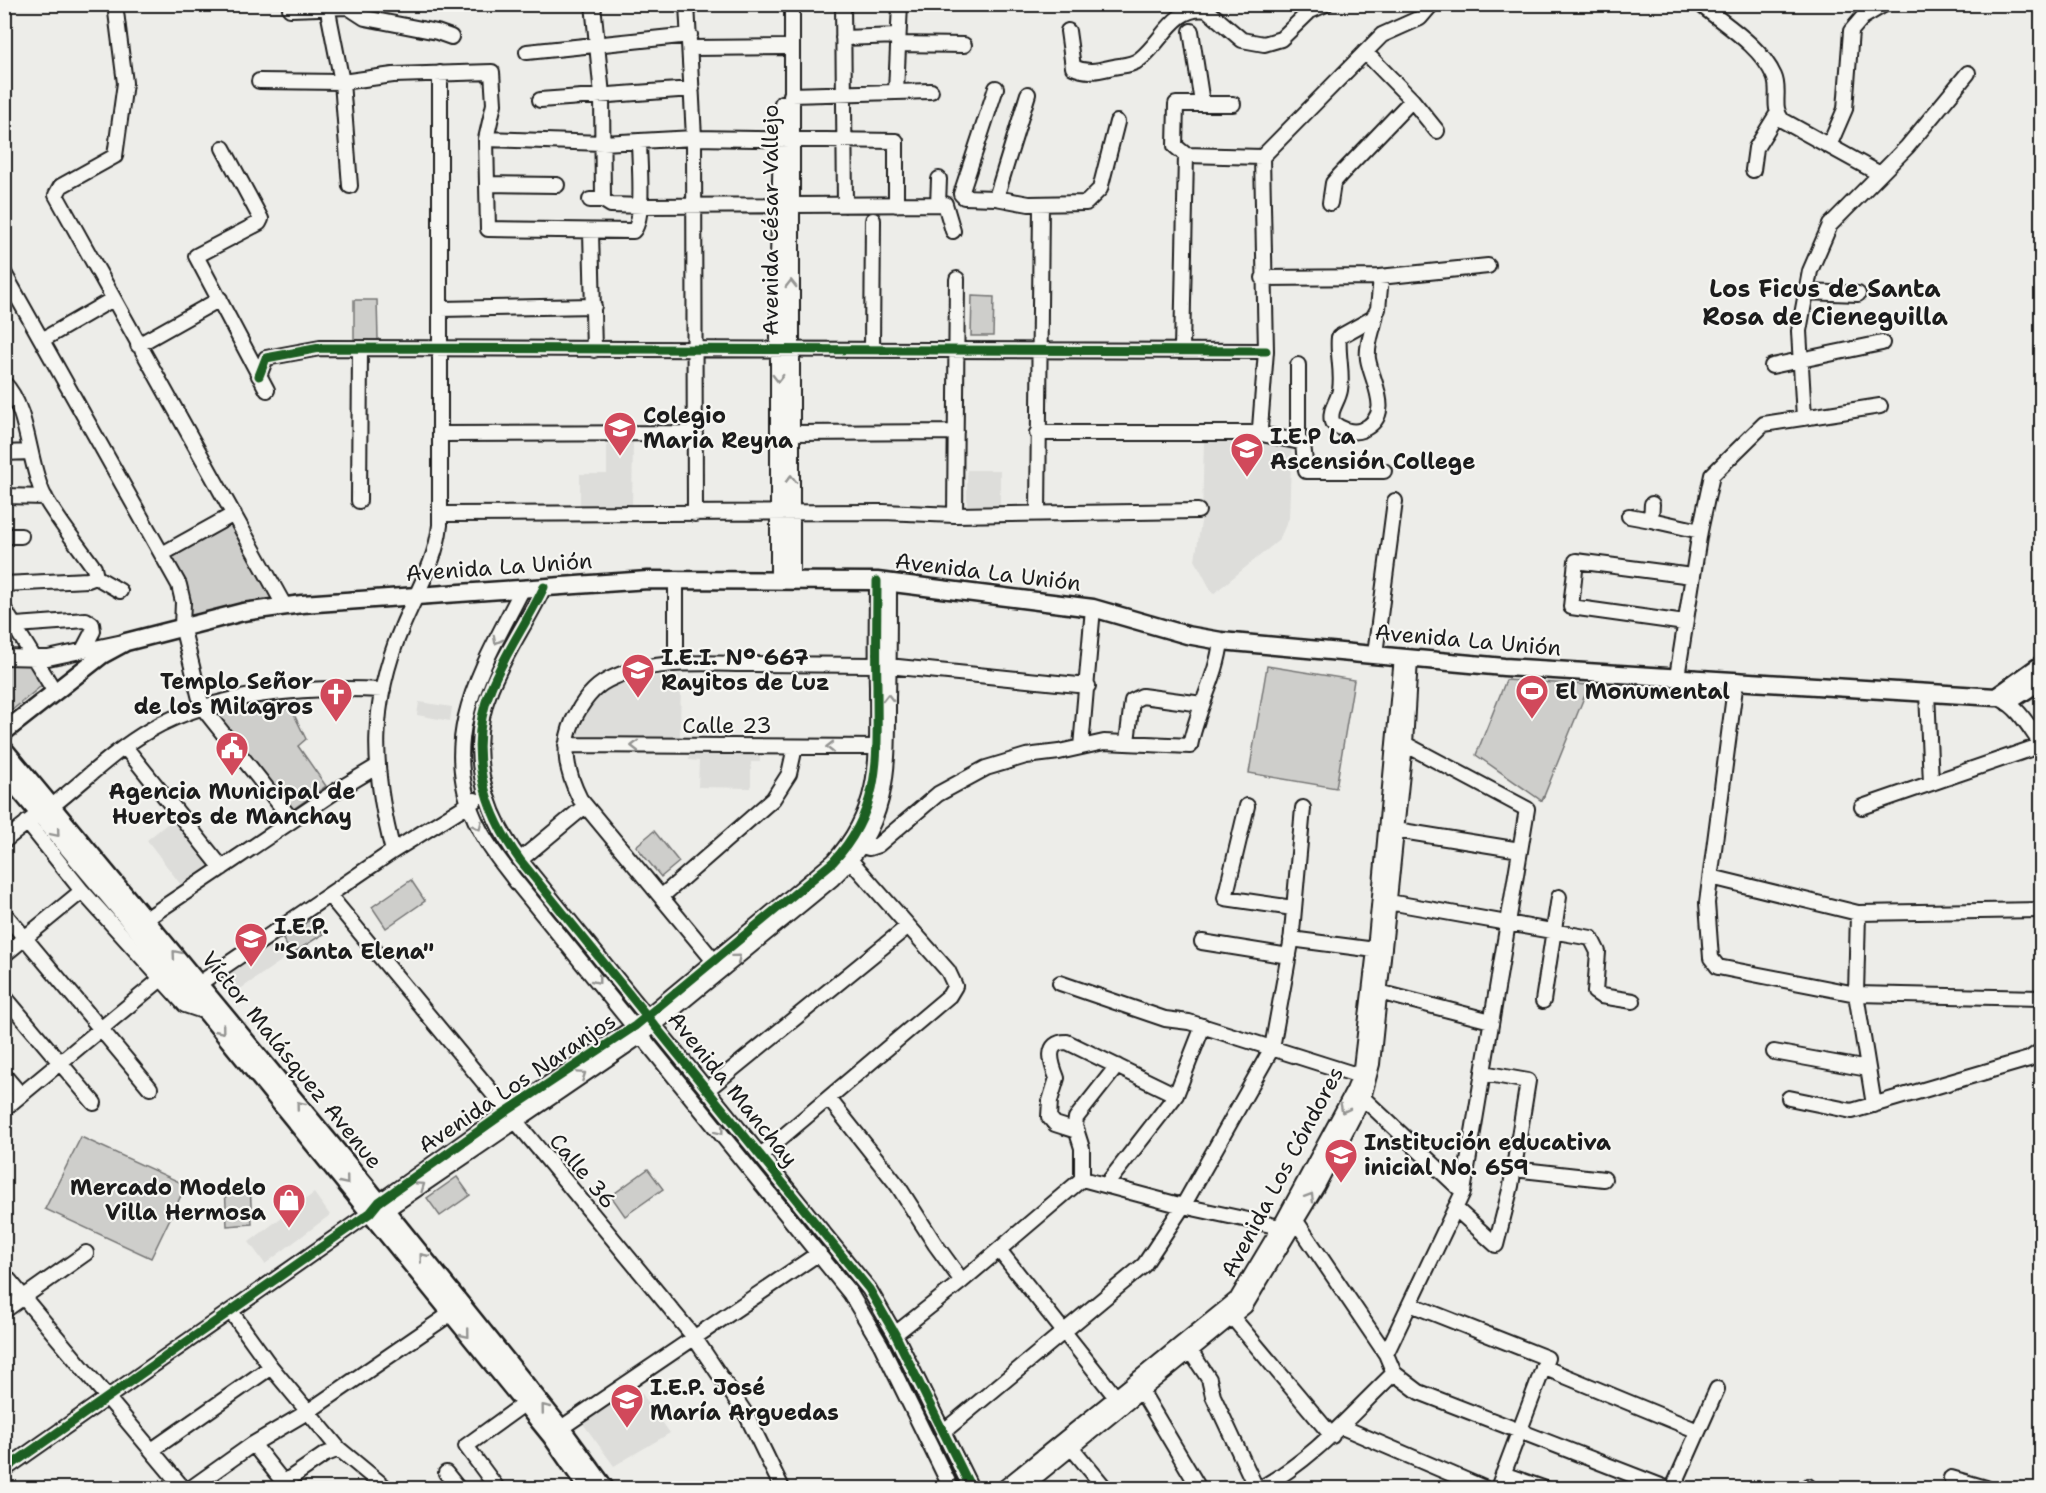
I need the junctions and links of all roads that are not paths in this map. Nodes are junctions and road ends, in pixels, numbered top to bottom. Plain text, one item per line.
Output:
1 (115, 4) edge
2 (593, 4) edge
3 (687, 4) edge
4 (784, 4) edge
5 (792, 4) edge
6 (843, 4) edge
7 (900, 4) edge
8 (1326, 4) edge
9 (1432, 4) edge
10 (1700, 4) edge
11 (1885, 4) edge
12 (327, 6) junction
13 (290, 9) dead end
14 (1068, 31) dead end
15 (1191, 31) dead end
16 (451, 37) dead end
17 (843, 38) junction
18 (898, 40) junction
19 (690, 42) junction
20 (597, 45) junction
21 (964, 45) dead end
22 (784, 47) junction
23 (527, 52) dead end
24 (1365, 52) junction
25 (440, 73) junction
26 (1968, 73) dead end
27 (259, 81) dead end
28 (342, 82) junction
29 (996, 88) dead end
30 (692, 89) junction
31 (896, 91) junction
32 (931, 91) dead end
33 (844, 92) junction
34 (1028, 94) dead end
35 (791, 95) junction
36 (602, 96) junction
37 (540, 100) dead end
38 (1412, 100) junction
39 (1202, 103) junction
40 (1233, 104) dead end
41 (1777, 114) junction
42 (1117, 122) dead end
43 (1437, 131) dead end
44 (694, 138) junction
45 (486, 139) junction
46 (786, 139) junction
47 (844, 139) junction
48 (639, 141) junction
49 (603, 143) junction
50 (1829, 146) junction
51 (223, 148) dead end
52 (1186, 155) junction
53 (1262, 157) junction
54 (1753, 170) dead end
55 (1880, 174) junction
56 (939, 179) dead end
57 (488, 184) junction
58 (557, 185) dead end
59 (350, 186) dead end
60 (996, 198) junction
61 (1330, 203) dead end
62 (694, 204) junction
63 (786, 204) junction
64 (938, 204) junction
65 (639, 205) junction
66 (845, 205) junction
67 (896, 205) junction
68 (1041, 205) junction
69 (873, 220) dead end
70 (953, 231) dead end
71 (591, 232) junction
72 (1488, 266) dead end
73 (4, 273) edge
74 (1381, 277) junction
75 (1263, 278) junction
76 (957, 279) dead end
77 (1806, 292) junction
78 (1858, 294) dead end
79 (113, 299) junction
80 (220, 299) junction
81 (594, 306) junction
82 (441, 309) junction
83 (1376, 313) junction
84 (42, 340) junction
85 (1882, 343) dead end
86 (138, 345) junction
87 (360, 349) junction
88 (441, 350) junction
89 (594, 350) junction
90 (695, 350) junction
91 (872, 350) junction
92 (957, 350) junction
93 (784, 351) junction
94 (1038, 351) junction
95 (1182, 351) junction
96 (1266, 351) junction
97 (1801, 360) junction
98 (1298, 365) dead end
99 (1772, 366) dead end
100 (259, 376) junction
101 (4, 383) edge
102 (267, 390) dead end
103 (1880, 406) dead end
104 (4, 415) edge
105 (20, 415) junction
106 (1804, 418) junction
107 (956, 432) junction
108 (695, 433) junction
109 (791, 433) junction
110 (1037, 433) junction
111 (1257, 433) junction
112 (440, 434) junction
113 (1298, 441) junction
114 (30, 452) junction
115 (4, 453) edge
116 (1384, 471) dead end
117 (4, 496) edge
118 (45, 496) junction
119 (359, 501) dead end
120 (1395, 501) dead end
121 (1652, 504) dead end
122 (1197, 511) dead end
123 (1038, 513) junction
124 (234, 514) junction
125 (440, 514) junction
126 (695, 514) junction
127 (784, 514) junction
128 (955, 515) junction
129 (1629, 516) dead end
130 (1651, 520) junction
131 (1700, 531) junction
132 (4, 536) edge
133 (21, 536) dead end
134 (162, 554) junction
135 (1692, 576) junction
136 (96, 577) junction
137 (676, 579) junction
138 (785, 579) junction
139 (883, 582) junction
140 (4, 584) edge
141 (544, 587) junction
142 (523, 588) junction
143 (120, 591) dead end
144 (415, 596) junction
145 (284, 605) junction
146 (1093, 608) junction
147 (8, 616) edge
148 (1685, 623) junction
149 (182, 626) junction
150 (1221, 641) junction
151 (126, 642) junction
152 (83, 650) junction
153 (1375, 654) junction
154 (4, 657) edge
155 (35, 657) junction
156 (1406, 658) junction
157 (676, 664) junction
158 (2042, 664) edge
159 (882, 665) junction
160 (1677, 677) junction
161 (1736, 680) junction
162 (2042, 680) edge
163 (1088, 686) junction
164 (383, 690) junction
165 (55, 692) junction
166 (1927, 692) junction
167 (2002, 700) junction
168 (1202, 704) junction
169 (202, 708) junction
170 (4, 732) edge
171 (1127, 742) junction
172 (1405, 744) junction
173 (566, 745) junction
174 (2042, 745) edge
175 (125, 747) junction
176 (795, 747) junction
177 (883, 747) junction
178 (1081, 747) junction
179 (4, 749) edge
180 (376, 767) junction
181 (4, 772) edge
182 (1930, 783) junction
183 (486, 796) junction
184 (469, 802) junction
185 (585, 806) junction
186 (1247, 806) dead end
187 (1862, 807) dead end
188 (1303, 808) dead end
189 (39, 814) junction
190 (292, 820) junction
191 (1396, 830) junction
192 (4, 841) edge
193 (862, 846) junction
194 (1520, 850) junction
195 (393, 852) junction
196 (520, 860) junction
197 (851, 861) junction
198 (222, 868) junction
199 (1711, 877) junction
200 (82, 891) junction
201 (329, 895) junction
202 (661, 897) junction
203 (1560, 897) dead end
204 (1389, 902) junction
205 (1293, 908) junction
206 (2042, 910) edge
207 (4, 913) edge
208 (1858, 913) junction
209 (146, 919) junction
210 (1508, 923) junction
211 (907, 927) junction
212 (1554, 931) junction
213 (25, 937) junction
214 (1291, 939) junction
215 (1202, 942) dead end
216 (1374, 950) junction
217 (4, 955) edge
218 (1288, 956) junction
219 (714, 961) junction
220 (161, 979) junction
221 (200, 983) junction
222 (1060, 983) dead end
223 (1375, 991) junction
224 (1856, 994) junction
225 (4, 996) edge
226 (2042, 998) edge
227 (1543, 1001) dead end
228 (1633, 1001) dead end
229 (206, 1012) junction
230 (652, 1020) junction
231 (1491, 1021) junction
232 (1203, 1026) junction
233 (101, 1028) junction
234 (639, 1030) junction
235 (1272, 1048) junction
236 (2042, 1050) edge
237 (1774, 1052) dead end
238 (59, 1063) junction
239 (1117, 1066) junction
240 (1868, 1069) junction
241 (1483, 1073) junction
242 (4, 1075) edge
243 (1360, 1076) junction
244 (150, 1088) dead end
245 (708, 1089) junction
246 (21, 1095) junction
247 (1176, 1095) junction
248 (1363, 1098) junction
249 (1789, 1098) dead end
250 (829, 1099) junction
251 (94, 1103) dead end
252 (1874, 1105) junction
253 (4, 1109) edge
254 (511, 1116) junction
255 (1077, 1131) junction
256 (761, 1155) junction
257 (1514, 1169) junction
258 (1082, 1179) junction
259 (1604, 1179) dead end
260 (1106, 1185) junction
261 (1463, 1192) junction
262 (1183, 1206) junction
263 (378, 1208) junction
264 (1455, 1208) junction
265 (1296, 1221) junction
266 (1280, 1227) junction
267 (999, 1250) junction
268 (86, 1253) dead end
269 (819, 1253) junction
270 (4, 1275) edge
271 (962, 1281) junction
272 (23, 1297) junction
273 (1410, 1304) junction
274 (4, 1311) edge
275 (232, 1313) junction
276 (450, 1314) junction
277 (1233, 1318) junction
278 (1064, 1332) junction
279 (895, 1334) junction
280 (694, 1337) junction
281 (1191, 1352) junction
282 (1386, 1354) junction
283 (271, 1367) junction
284 (1543, 1367) junction
285 (1394, 1373) junction
286 (1717, 1389) dead end
287 (1142, 1392) junction
288 (108, 1398) junction
289 (1120, 1402) junction
290 (524, 1404) junction
291 (309, 1411) junction
292 (561, 1428) junction
293 (1337, 1431) junction
294 (1698, 1431) junction
295 (943, 1432) junction
296 (1518, 1433) junction
297 (254, 1444) junction
298 (1072, 1448) junction
299 (339, 1449) junction
300 (152, 1450) junction
301 (4, 1470) edge
302 (446, 1473) dead end
303 (1503, 1474) junction
304 (1951, 1478) dead end
305 (285, 1486) edge
306 (183, 1488) edge
307 (192, 1488) edge
308 (386, 1488) edge
309 (458, 1488) edge
310 (497, 1488) edge
311 (587, 1488) edge
312 (606, 1488) edge
313 (782, 1488) edge
314 (951, 1488) edge
315 (970, 1488) edge
316 (1004, 1488) edge
317 (1022, 1488) edge
318 (1105, 1488) edge
319 (1199, 1488) edge
320 (1256, 1488) edge
321 (1261, 1488) edge
322 (1484, 1488) edge
323 (1498, 1488) edge
324 (1543, 1488) edge
325 (1666, 1488) edge
326 (1673, 1488) edge
327 (1986, 1488) edge

1 - 79 street
2 - 20 street
3 - 19 street
4 - 22 street, Avenida César Vallejo
5 - 35 street, Avenida César Vallejo
6 - 17 street
7 - 18 street
8 - 14 street
9 - 24 street
10 - 41 street
11 - 50 street
12 - 13 street
12 - 16 street
12 - 28 street
15 - 39 street
17 - 18 street
17 - 33 street
18 - 21 street
18 - 31 street
19 - 20 street
19 - 22 street
19 - 30 street
20 - 23 street
20 - 36 street
22 - 46 street, Avenida César Vallejo
24 - 38 street
24 - 53 street
25 - 28 street
25 - 45 street
25 - 82 street
26 - 55 street
27 - 28 street
28 - 59 street
29 - 60 street
30 - 36 street
30 - 44 street
31 - 32 street
31 - 33 street
33 - 35 street
33 - 47 street
34 - 60 street
35 - 46 street, Avenida César Vallejo
36 - 37 street
36 - 49 street
38 - 43 street
38 - 61 street
39 - 40 street
39 - 52 street
41 - 50 street
41 - 54 street
42 - 68 street
44 - 46 street
44 - 48 street
44 - 62 street
45 - 49 street
45 - 57 street
46 - 47 street
46 - 63 street, Avenida César Vallejo
47 - 66 street
47 - 67 street
48 - 49 street
48 - 65 street
49 - 65 street
50 - 55 street
51 - 80 street
52 - 53 street
52 - 95 street
53 - 75 street
55 - 77 street
56 - 64 street
57 - 58 street
57 - 71 street
60 - 68 street
62 - 63 street
62 - 65 street
62 - 90 street
63 - 66 street
63 - 93 street, Avenida César Vallejo
64 - 67 street
64 - 70 street
65 - 71 street
66 - 67 street
68 - 94 street
69 - 91 street
71 - 81 street
72 - 74 street
73 - 84 street
74 - 75 street
74 - 83 street
75 - 96 street
76 - 92 street
77 - 78 street
77 - 97 street
79 - 84 street
79 - 86 street
80 - 86 street
80 - 100 street
81 - 82 street
81 - 89 street
82 - 88 street
83 - 83 street
84 - 134 street
85 - 97 street
86 - 124 street
87 - 88 street
87 - 100 street
87 - 119 street
88 - 89 street
88 - 112 street
89 - 90 street
90 - 93 street
90 - 108 street
91 - 92 street
91 - 93 street
92 - 94 street
92 - 107 street
93 - 109 street, Avenida César Vallejo
93 -> 127 street, Avenida César Vallejo
94 - 95 street
94 - 110 street
95 - 96 street
96 - 111 street
97 - 99 street
97 - 106 street
98 - 113 street
100 - 102 street
101 - 105 street
103 - 106 street
104 - 105 street
105 - 114 street
106 - 131 street
107 - 109 street
107 - 128 street
108 - 112 street
108 - 126 street
127 -> 109 street, Avenida César Vallejo
110 - 111 street
110 - 123 street
111 - 113 street
112 - 125 street
113 - 116 street
114 - 115 street
114 - 118 street
117 - 118 street
118 - 136 street
120 - 153 street
121 - 130 street
122 - 123 street
123 - 128 street
124 - 134 street
124 - 145 street
125 - 126 street
125 - 144 street
126 - 127 street
127 - 128 street
127 - 138 street, Avenida César Vallejo
129 - 130 street
130 - 131 street
131 - 135 street
132 - 133 street
134 - 149 street
135 - 148 street
135 - 148 street
136 - 140 street
136 - 143 street
137 - 138 main road, Avenida La Unión
137 - 141 main road, Avenida La Unión
137 - 157 street
138 - 139 main road, Avenida La Unión
139 - 146 main road, Avenida La Unión
139 - 159 street, Avenida Los Naranjos
141 - 142 main road, Avenida La Unión
141 - 183 street, Avenida Manchay
142 - 144 main road, Avenida La Unión
142 -> 184 street, Avenida Manchay
144 - 145 main road, Avenida La Unión
144 - 164 street
145 - 149 main road, Avenida La Unión
146 - 150 main road, Avenida La Unión
146 - 163 street
147 - 152 street
147 - 155 street
148 - 160 street
149 - 151 main road, Avenida La Unión
149 - 169 street
150 - 153 main road, Avenida La Unión
150 - 168 street
151 - 152 street
151 - 165 main road, Avenida La Unión
152 - 155 street
153 - 156 main road, Avenida La Unión
154 - 155 street
155 - 165 street
156 - 160 main road, Avenida La Unión
156 - 172 street, Avenida Los Cóndores
156 - 216 street, Avenida Los Cóndores
157 - 159 street
157 - 173 street
158 - 167 main road
159 - 163 street
159 - 177 street, Avenida Los Naranjos
160 - 161 main road, Avenida La Unión
161 - 166 main road, Avenida La Unión
161 - 199 street
162 - 167 main road
163 - 178 street
164 - 169 street
164 - 180 street
165 - 170 main road, Avenida La Unión
166 - 167 main road, Avenida La Unión
166 - 182 street
167 - 174 street
168 - 171 street
168 - 171 street
169 - 175 street
169 - 190 street
171 - 178 street
172 - 191 street, Avenida Los Cóndores
172 - 194 street
176 -> 173 street, Calle 23
173 - 185 street
174 - 182 street
175 - 189 street
175 - 198 street
177 -> 176 street, Calle 23
176 - 202 street
177 - 193 street, Avenida Los Naranjos
177 - 219 street, Avenida Los Naranjos
178 - 193 street
179 - 189 main road, Víctor Malásquez Avenue
180 - 190 street
180 - 195 street
181 - 189 main road, Víctor Malásquez Avenue
182 - 187 street
183 - 184 street
183 - 196 street, Avenida Manchay
184 - 195 street
184 -> 234 street, Avenida Manchay
185 - 196 street
185 - 202 street
186 - 205 street
188 - 205 street
189 - 192 street
189 - 200 street
189 - 209 main road, Víctor Malásquez Avenue
189 -> 229 main road, Víctor Malásquez Avenue
190 - 198 street
191 - 194 street
191 - 204 street, Avenida Los Cóndores
193 - 197 street, Avenida Los Naranjos
194 - 210 street
195 - 201 street
196 - 230 street, Avenida Manchay
197 - 211 street
230 -> 197 street, Avenida Los Naranjos
198 - 209 street
199 - 208 street
199 - 224 street
200 - 213 street
200 - 220 street
201 - 221 street
201 - 254 street, Calle 36
202 - 219 street
203 - 212 street
204 - 210 street
204 - 223 street, Avenida Los Cóndores
205 - 214 street
206 - 208 street
207 - 213 street
208 - 224 street
221 -> 209 main road, Víctor Malásquez Avenue
210 - 212 street
210 - 231 street
211 - 245 street
211 - 250 street
212 - 227 street
212 - 228 street
213 - 217 street
213 - 233 street
214 - 216 street
214 - 218 street
215 - 218 street
216 - 223 street, Avenida Los Cóndores
218 - 235 street
219 - 230 street, Avenida Los Naranjos
220 - 229 street
220 - 233 street
263 -> 221 main road, Víctor Malásquez Avenue
222 - 232 street
223 - 231 street
223 - 243 street, Avenida Los Cóndores
223 - 248 street, Avenida Los Cóndores
224 - 226 street
224 - 240 street
225 - 238 street
229 -> 263 main road, Víctor Malásquez Avenue
230 - 234 street, Avenida Los Naranjos
230 - 245 street, Avenida Manchay
231 - 241 street
232 - 235 street
232 - 247 street
233 - 238 street
233 - 244 street
234 - 254 street, Avenida Los Naranjos
234 -> 269 street, Avenida Manchay
235 - 243 street
235 - 262 street
236 - 252 street
237 - 240 street
238 - 246 street
238 - 251 street
239 - 247 street
239 - 255 street
239 - 255 street
240 - 252 street
241 - 257 street
241 - 261 street
242 - 246 street
243 -> 266 street, Avenida Los Cóndores
245 - 256 street, Avenida Manchay
246 - 253 street
247 - 260 street
248 - 261 street
265 -> 248 street, Avenida Los Cóndores
249 - 252 street
250 - 256 street
250 - 271 street
254 - 263 street, Avenida Los Naranjos
254 - 280 street, Calle 36
255 - 258 street
256 - 279 street, Avenida Manchay
257 - 259 street
257 - 264 street
258 - 260 street
258 - 267 street
260 - 262 street
261 - 264 street
262 - 266 street
262 - 278 street
263 - 275 street, Avenida Los Naranjos
263 - 276 main road, Víctor Malásquez Avenue
292 -> 263 main road, Víctor Malásquez Avenue
264 - 273 street
265 - 277 street, Avenida Los Cóndores
265 - 282 street
266 - 289 street, Avenida Los Cóndores
267 - 271 street
267 - 278 street
268 - 272 street
269 - 280 street
269 - 314 street, Avenida Manchay
270 - 272 street
271 - 279 street
272 - 274 street
272 - 288 street
273 - 282 street
273 - 284 street
275 - 283 street
275 - 288 street, Avenida Los Naranjos
276 -> 290 main road, Víctor Malásquez Avenue
276 - 291 street
277 - 281 street, Avenida Los Cóndores
277 - 293 street
278 - 289 street
278 - 295 street
279 - 295 street, Avenida Manchay
280 - 292 street
280 - 313 street, Calle 36
281 - 287 street, Avenida Los Cóndores
281 - 320 street
282 - 285 street
283 - 291 street
283 - 300 street
284 - 294 street
284 - 296 street
285 - 293 street
285 - 296 street
286 - 294 street
287 - 289 street, Avenida Los Cóndores
287 - 319 street
288 - 300 street
288 - 301 street, Avenida Los Naranjos
289 - 298 street, Avenida Los Cóndores
289 - 316 street, Avenida Los Cóndores
290 - 310 street
290 - 311 main road, Víctor Malásquez Avenue
291 - 297 street
291 - 299 street
292 - 312 main road, Víctor Malásquez Avenue
293 - 321 street
293 - 322 street
294 - 326 street
295 - 315 street, Avenida Manchay
296 - 303 street
296 - 325 street
297 - 305 street
297 - 307 street
298 - 317 street, Avenida Los Cóndores
298 - 318 street
299 - 305 street
299 - 308 street
300 - 306 street
302 - 309 street
303 - 323 street
303 - 324 street
304 - 327 street

